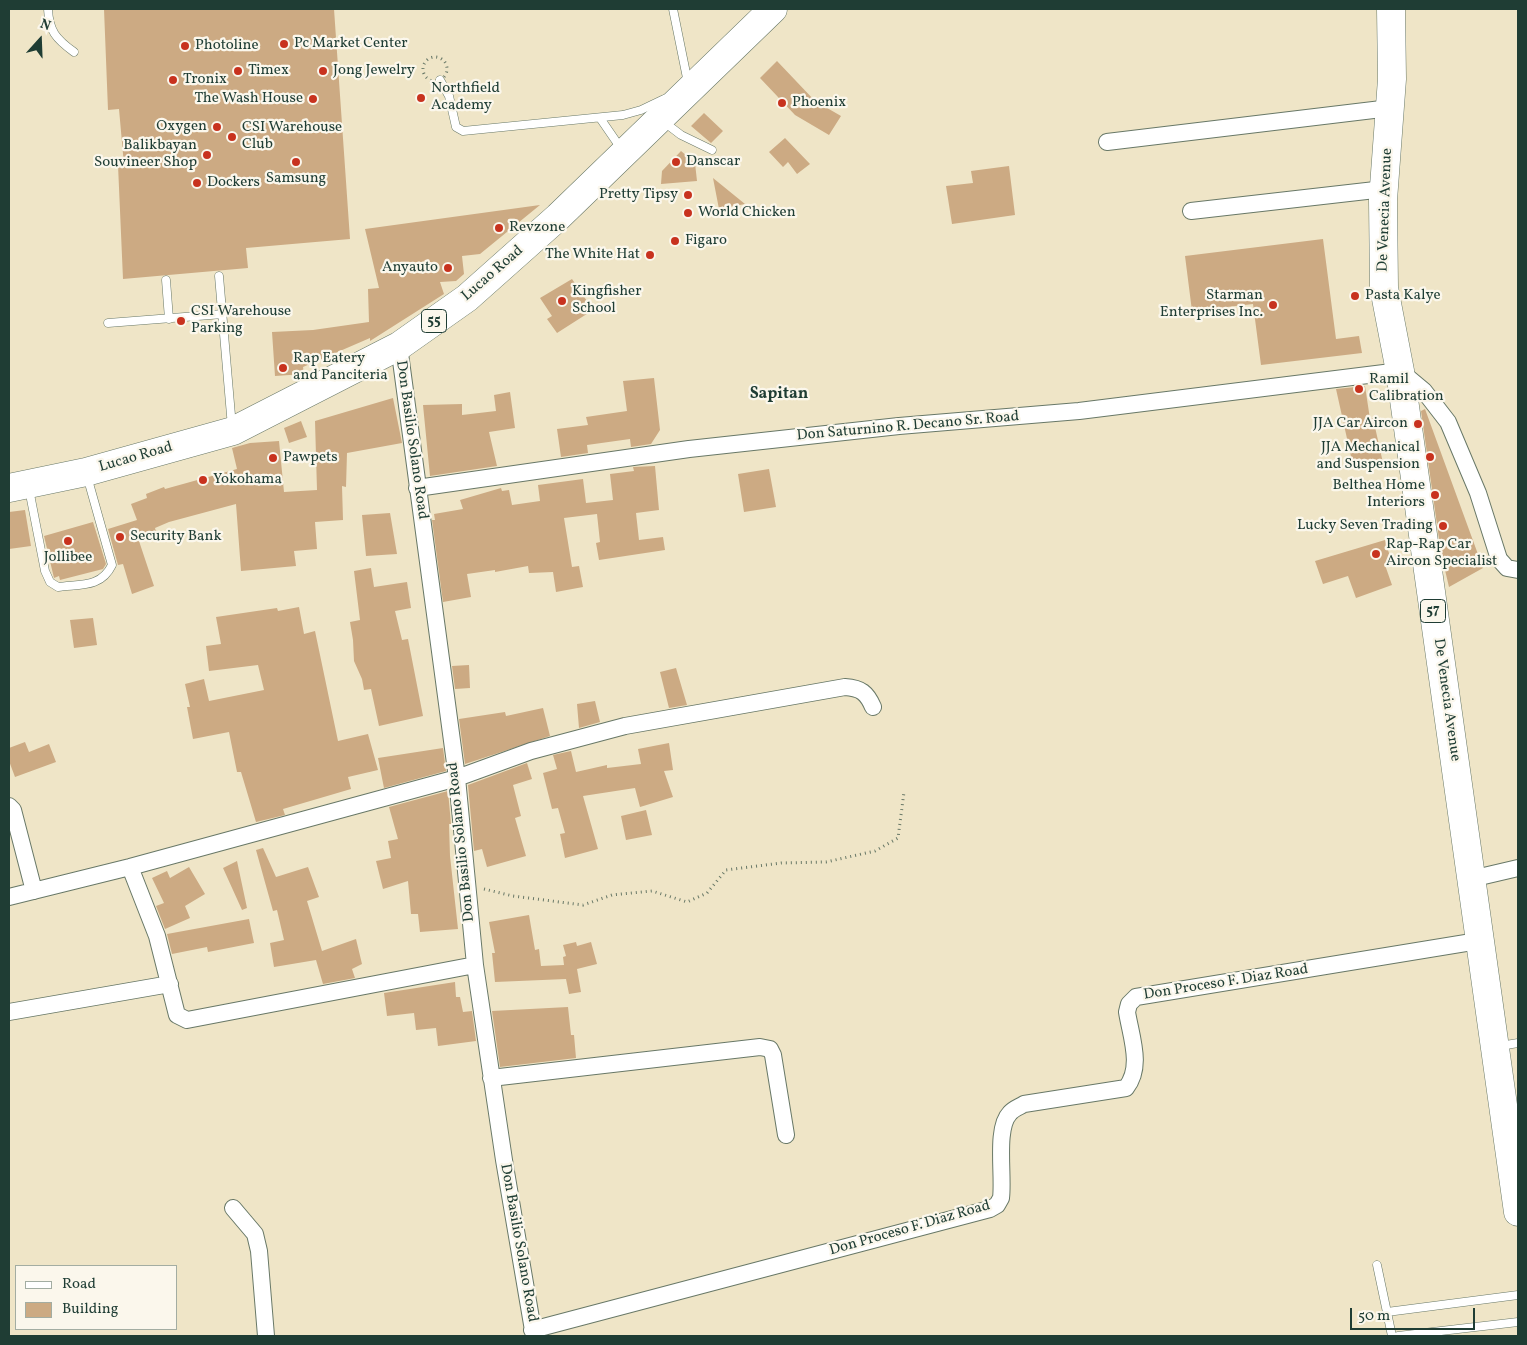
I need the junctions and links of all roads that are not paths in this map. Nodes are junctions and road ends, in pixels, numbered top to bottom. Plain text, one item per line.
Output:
1 (48, 9) edge
2 (673, 9) edge
3 (773, 9) edge
4 (1391, 9) edge
5 (74, 52) dead end
6 (440, 80) dead end
7 (689, 91) junction
8 (1390, 108) junction
9 (662, 109) junction
10 (600, 118) junction
11 (1108, 142) dead end
12 (712, 150) dead end
13 (625, 154) junction
14 (1384, 189) junction
15 (1191, 211) dead end
16 (219, 276) dead end
17 (166, 280) dead end
18 (223, 314) junction
19 (169, 318) junction
20 (108, 323) dead end
21 (399, 346) junction
22 (1400, 371) junction
23 (233, 431) junction
24 (86, 472) junction
25 (18, 486) edge
26 (417, 488) junction
27 (1518, 570) edge
28 (873, 707) dead end
29 (457, 778) junction
30 (9, 806) edge
31 (130, 867) junction
32 (1518, 868) edge
33 (1471, 879) junction
34 (34, 891) junction
35 (9, 897) edge
36 (1478, 941) junction
37 (475, 965) junction
38 (170, 984) junction
39 (9, 1012) edge
40 (1506, 1045) edge
41 (492, 1078) junction
42 (786, 1135) dead end
43 (233, 1208) dead end
44 (1518, 1212) edge
45 (1377, 1265) dead end
46 (1518, 1295) edge
47 (1387, 1312) junction
48 (1518, 1322) edge
49 (533, 1333) edge
50 (266, 1336) edge
51 (1392, 1336) edge
52 (1398, 1336) edge

1 - 5 lane
2 - 7 lane
3 - 7 highway, Lucao Road / 55
4 - 8 highway, De Venecia Avenue / 57
6 - 10 lane
7 - 9 highway, Lucao Road / 55
8 - 11 street
8 - 14 highway, De Venecia Avenue / 57
9 - 10 lane
9 - 12 lane
9 - 13 highway, Lucao Road / 55
10 - 13 lane
13 - 21 highway, Lucao Road / 55
14 - 15 street
14 - 22 highway, De Venecia Avenue / 57
16 - 18 lane
17 - 19 lane
18 - 19 lane
18 - 23 lane
19 - 20 lane
21 - 23 highway, Lucao Road / 55
21 - 26 street, Don Basilio Solano Road
22 - 26 street, Don Saturnino R. Decano Sr. Road
22 - 27 street
22 - 33 highway, De Venecia Avenue / 57
23 - 24 highway, Lucao Road / 55
24 - 25 highway, Lucao Road / 55
24 - 25 lane
26 - 29 street, Don Basilio Solano Road
28 - 29 street
29 - 31 street
29 - 37 street, Don Basilio Solano Road
30 - 34 street
31 - 34 street
31 - 38 street
32 - 33 street
33 - 36 highway, De Venecia Avenue / 57
34 - 35 street
36 - 40 highway, De Venecia Avenue / 57
36 - 49 street, Don Proceso F. Diaz Road
37 - 38 street
37 - 41 street, Don Basilio Solano Road
38 - 39 street
40 - 44 highway, De Venecia Avenue / 57
41 - 42 street
41 - 49 street, Don Basilio Solano Road
43 - 50 street
45 - 47 lane
46 - 47 lane
47 - 51 lane
48 - 52 lane

